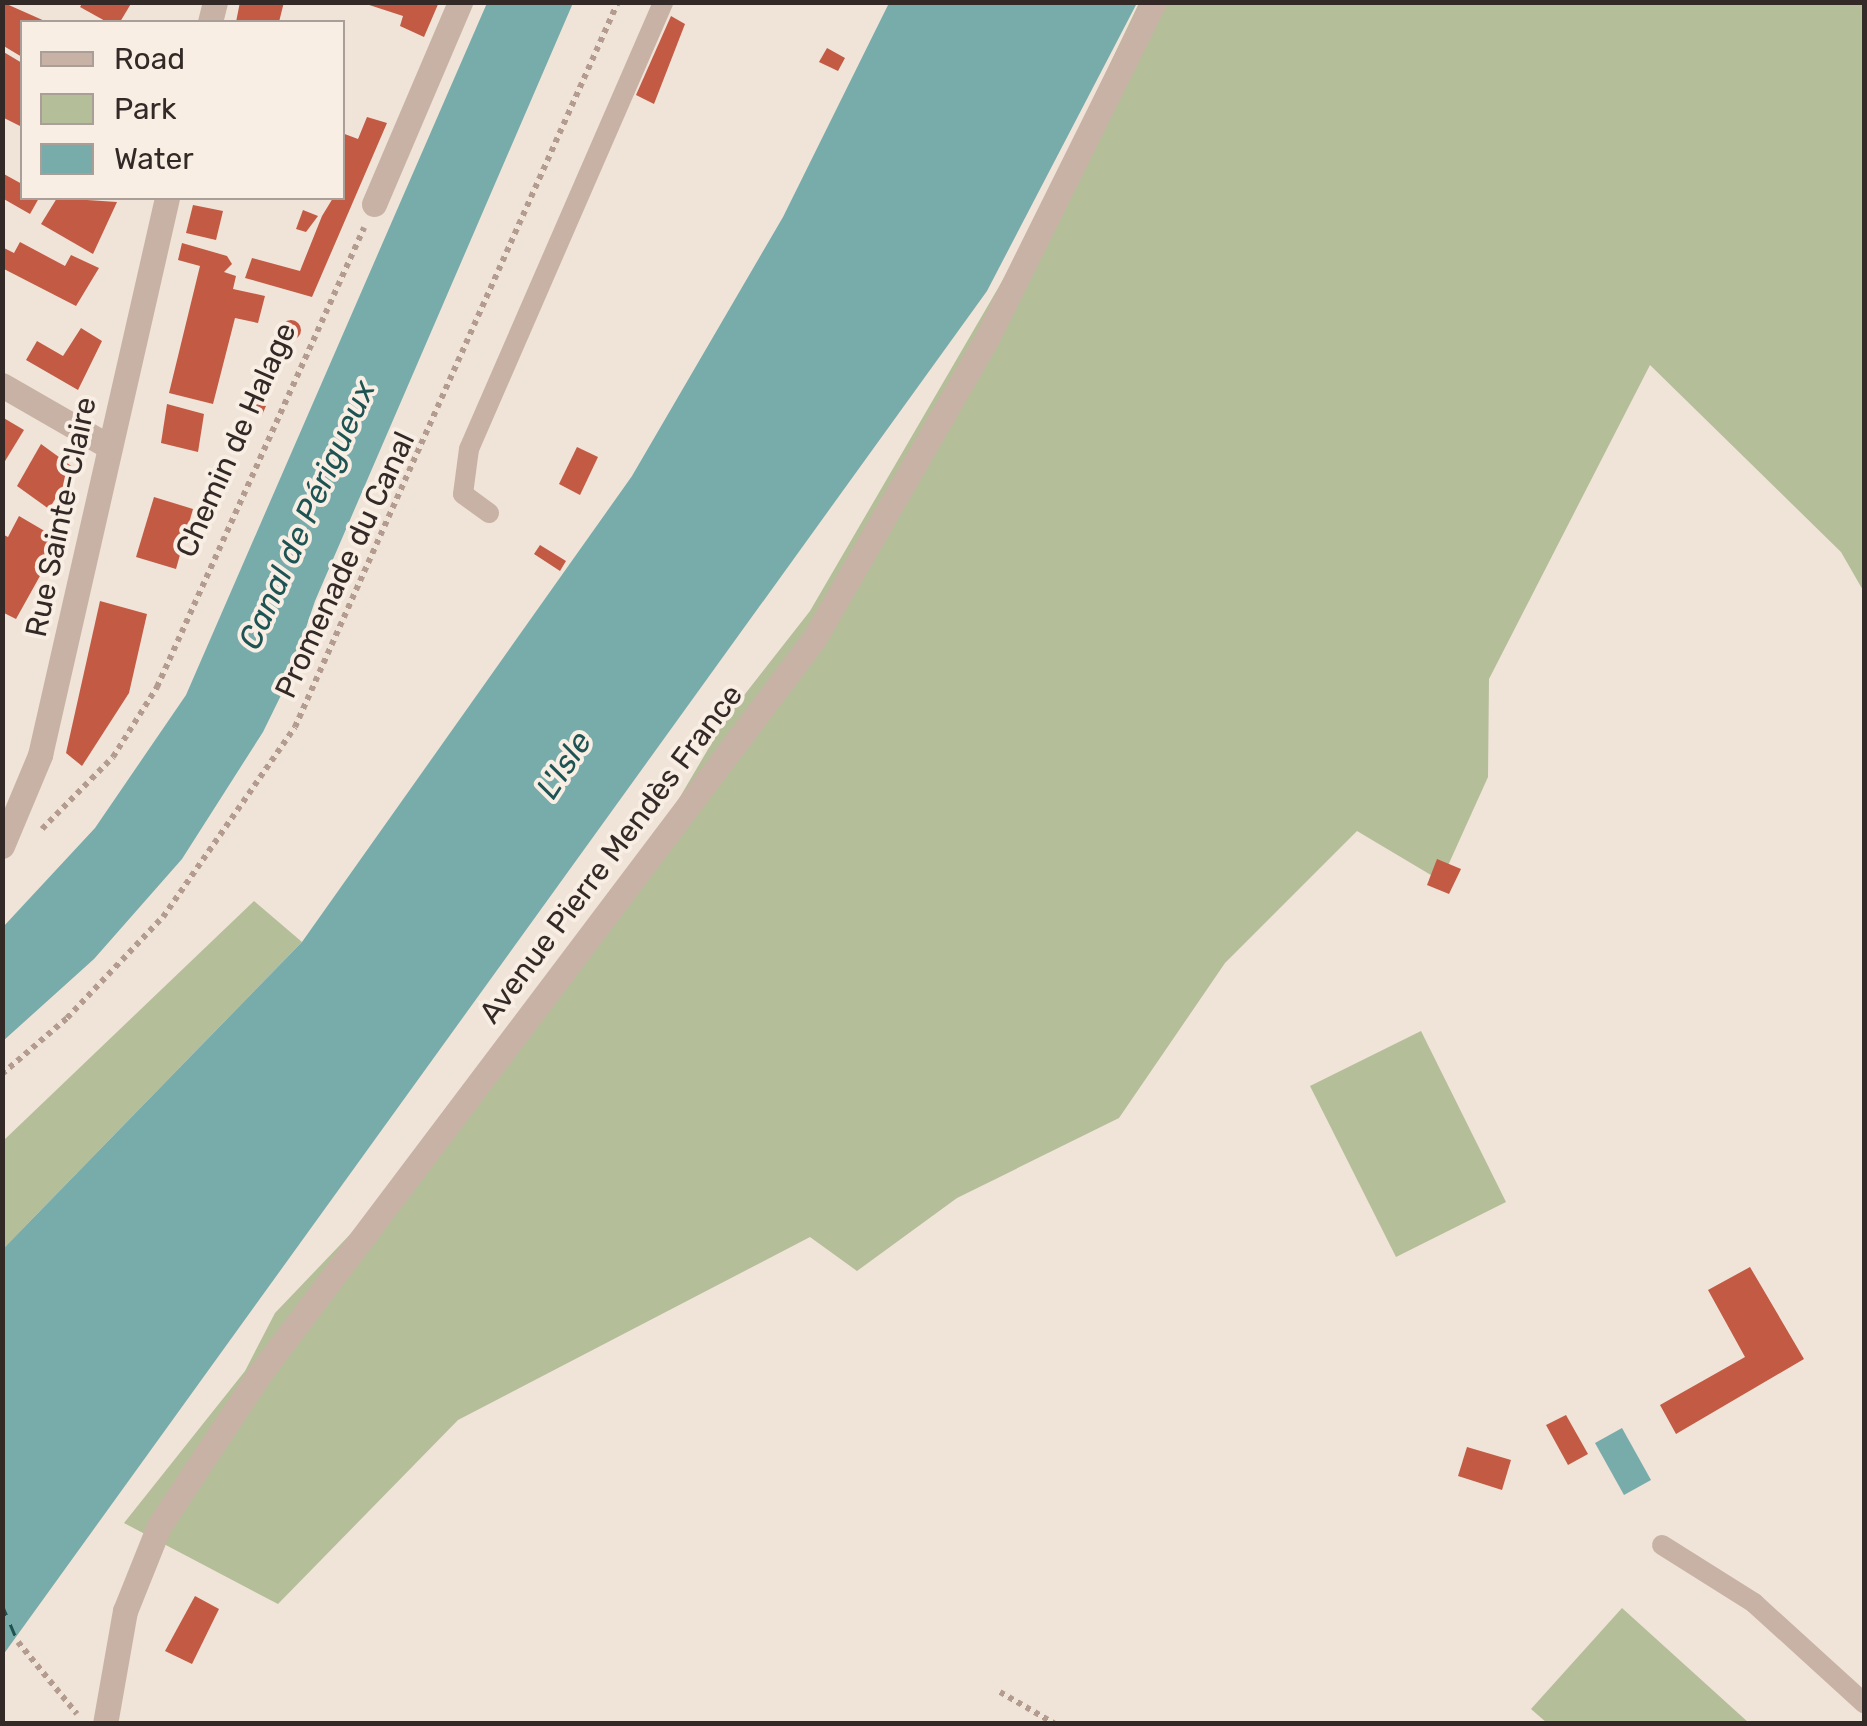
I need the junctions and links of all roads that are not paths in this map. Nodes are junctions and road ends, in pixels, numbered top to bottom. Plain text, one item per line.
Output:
1 (460, 2) edge
2 (663, 2) edge
3 (1154, 2) edge
4 (167, 200) edge
5 (374, 204) road end
6 (2, 385) edge
7 (108, 446) junction
8 (489, 513) dead end
9 (2, 846) edge
10 (1662, 1546) dead end
11 (1864, 1704) edge
12 (105, 1724) edge

1 - 5 street
2 - 8 lane
3 - 12 street, Avenue Pierre Mendès France
4 - 7 street, Rue Sainte-Claire
6 - 7 street
7 - 9 street, Rue Sainte-Claire
10 - 11 lane

